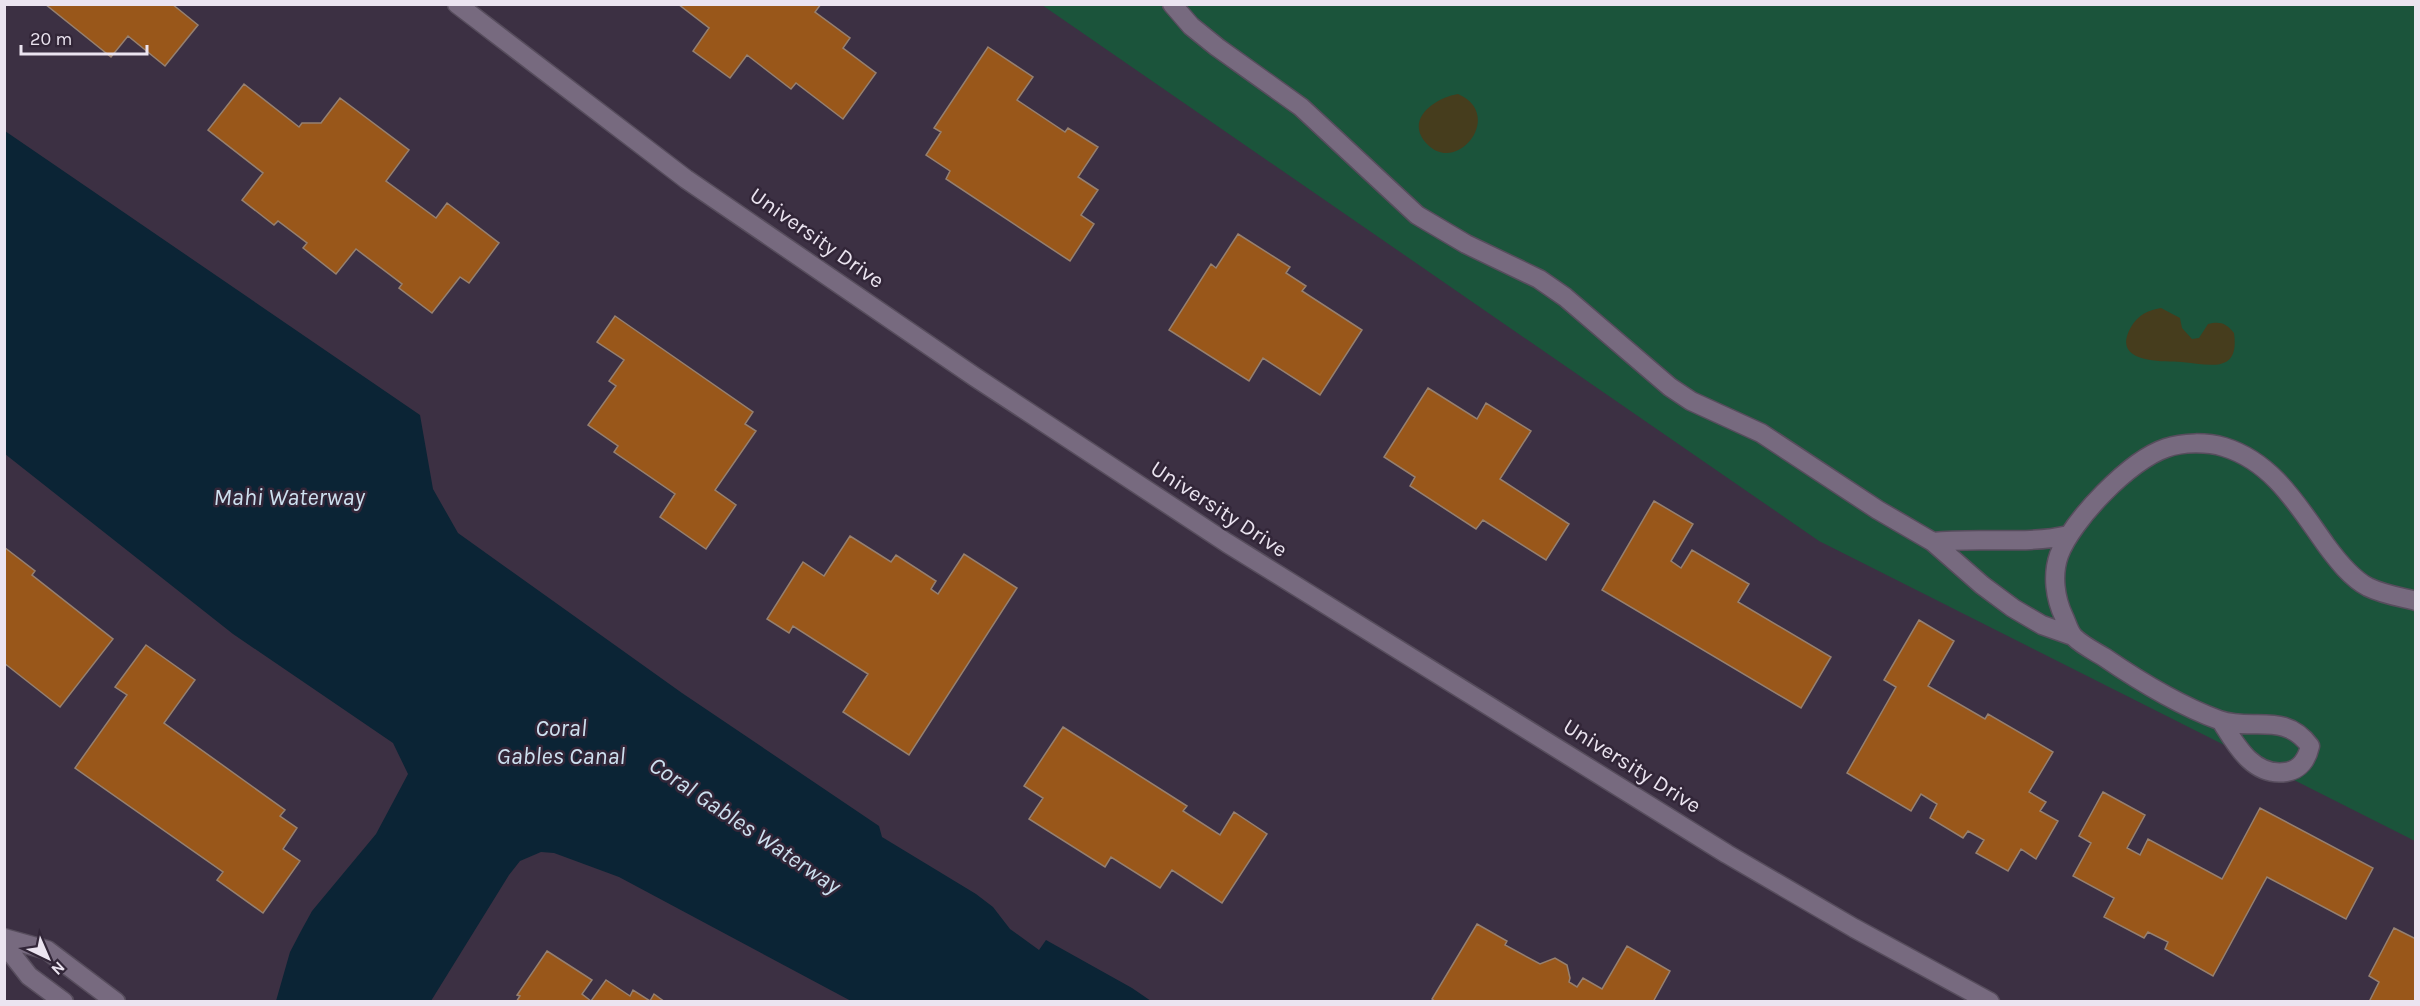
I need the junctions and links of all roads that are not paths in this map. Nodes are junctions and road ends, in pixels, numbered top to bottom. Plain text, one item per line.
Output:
1 (457, 4) edge
2 (1172, 4) edge
3 (2069, 535) junction
4 (1933, 542) junction
5 (2415, 601) edge
6 (2073, 636) junction
7 (2221, 721) dead end
8 (4, 938) edge
9 (4, 944) edge
10 (64, 1002) edge
11 (116, 1002) edge
12 (1990, 1002) edge

1 - 12 street, University Drive
2 - 4 street
3 - 4 street
3 - 5 street
3 - 6 street
4 - 6 street
6 - 7 street
8 - 11 street
9 - 10 street

